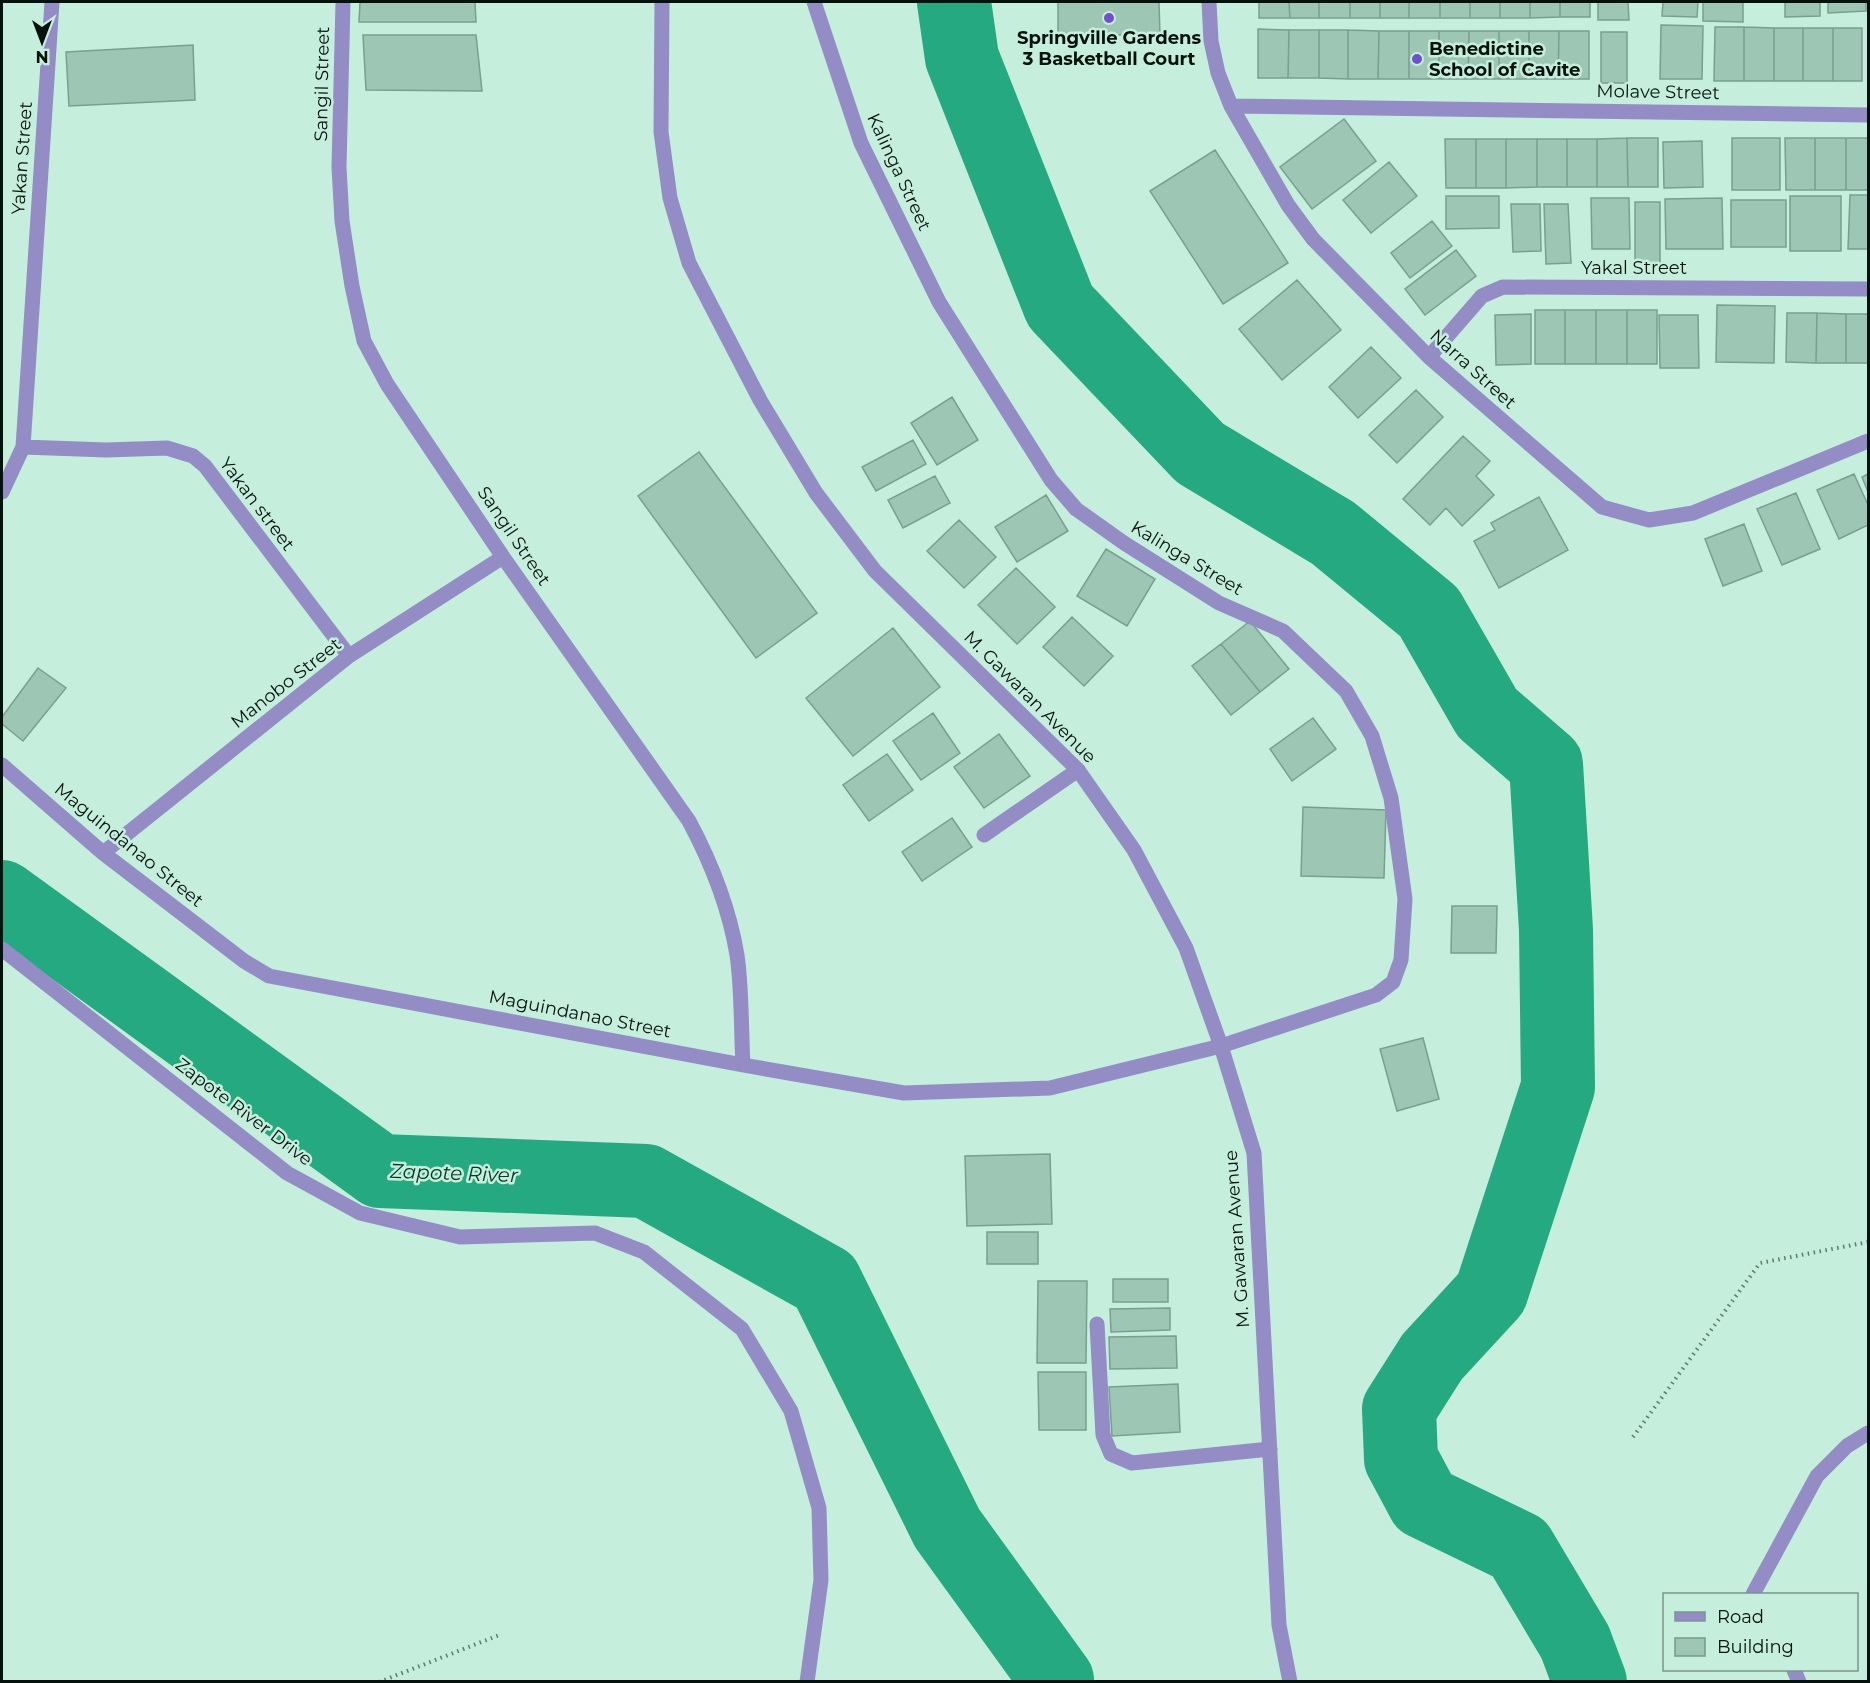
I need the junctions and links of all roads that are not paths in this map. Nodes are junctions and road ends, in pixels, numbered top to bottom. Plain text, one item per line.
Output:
1 (52, 2) edge
2 (343, 2) edge
3 (663, 2) edge
4 (814, 2) edge
5 (1209, 2) edge
6 (1231, 106) junction
7 (1869, 115) edge
8 (1869, 289) edge
9 (1429, 357) junction
10 (1869, 441) edge
11 (22, 447) junction
12 (2, 492) edge
13 (503, 557) junction
14 (349, 656) junction
15 (2, 765) edge
16 (1078, 770) junction
17 (984, 835) dead end
18 (103, 853) junction
19 (2, 949) edge
20 (1221, 1046) junction
21 (743, 1065) junction
22 (1097, 1324) dead end
23 (1869, 1433) edge
24 (1270, 1449) junction
25 (1757, 1591) edge
26 (807, 1682) edge
27 (1290, 1682) edge

1 - 11 street, Yakan Street
2 - 13 street, Sangil Street
3 - 16 street, M. Gawaran Avenue
4 - 20 street, Kalinga Street
5 - 6 street, Narra Street
6 - 7 street, Molave Street
6 - 9 street, Narra Street
8 - 9 street, Yakal Street
9 - 10 street, Narra Street
11 - 12 street, Yakan Street
11 - 14 street, Yakan street
13 - 14 street, Manobo Street
13 - 21 street, Sangil Street
14 - 18 street, Manobo Street
15 - 18 street, Maguindanao Street
16 - 17 street
16 - 20 street, M. Gawaran Avenue
18 - 21 street, Maguindanao Street
19 - 26 street, Zapote River Drive
20 - 21 street, Maguindanao Street
20 - 24 street, M. Gawaran Avenue
22 - 24 street
23 - 25 street
24 - 27 street, M. Gawaran Avenue

